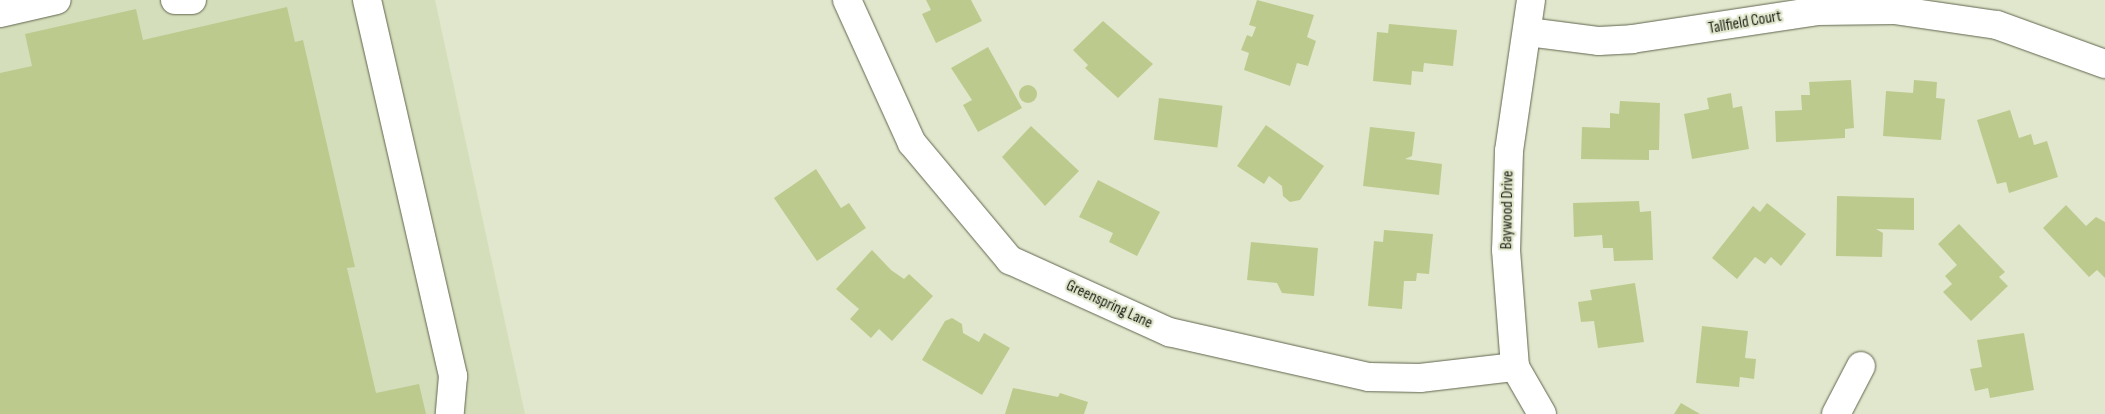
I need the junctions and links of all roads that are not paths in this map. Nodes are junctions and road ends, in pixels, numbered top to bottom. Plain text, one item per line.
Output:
1 (57, 0) edge
2 (175, 0) edge
3 (192, 0) edge
4 (367, 0) edge
5 (847, 0) edge
6 (1531, 0) edge
7 (0, 13) edge
8 (1528, 32) junction
9 (2105, 64) edge
10 (1515, 366) junction
11 (1861, 366) dead end
12 (450, 414) edge
13 (1542, 414) edge
14 (1836, 414) edge

1 - 7 street
2 - 3 street
4 - 12 street
5 - 10 street, Greenspring Lane
6 - 8 street, Baywood Drive
8 - 9 street, Tallfield Court
8 - 10 street, Baywood Drive
10 - 13 street, Baywood Drive
11 - 14 street

